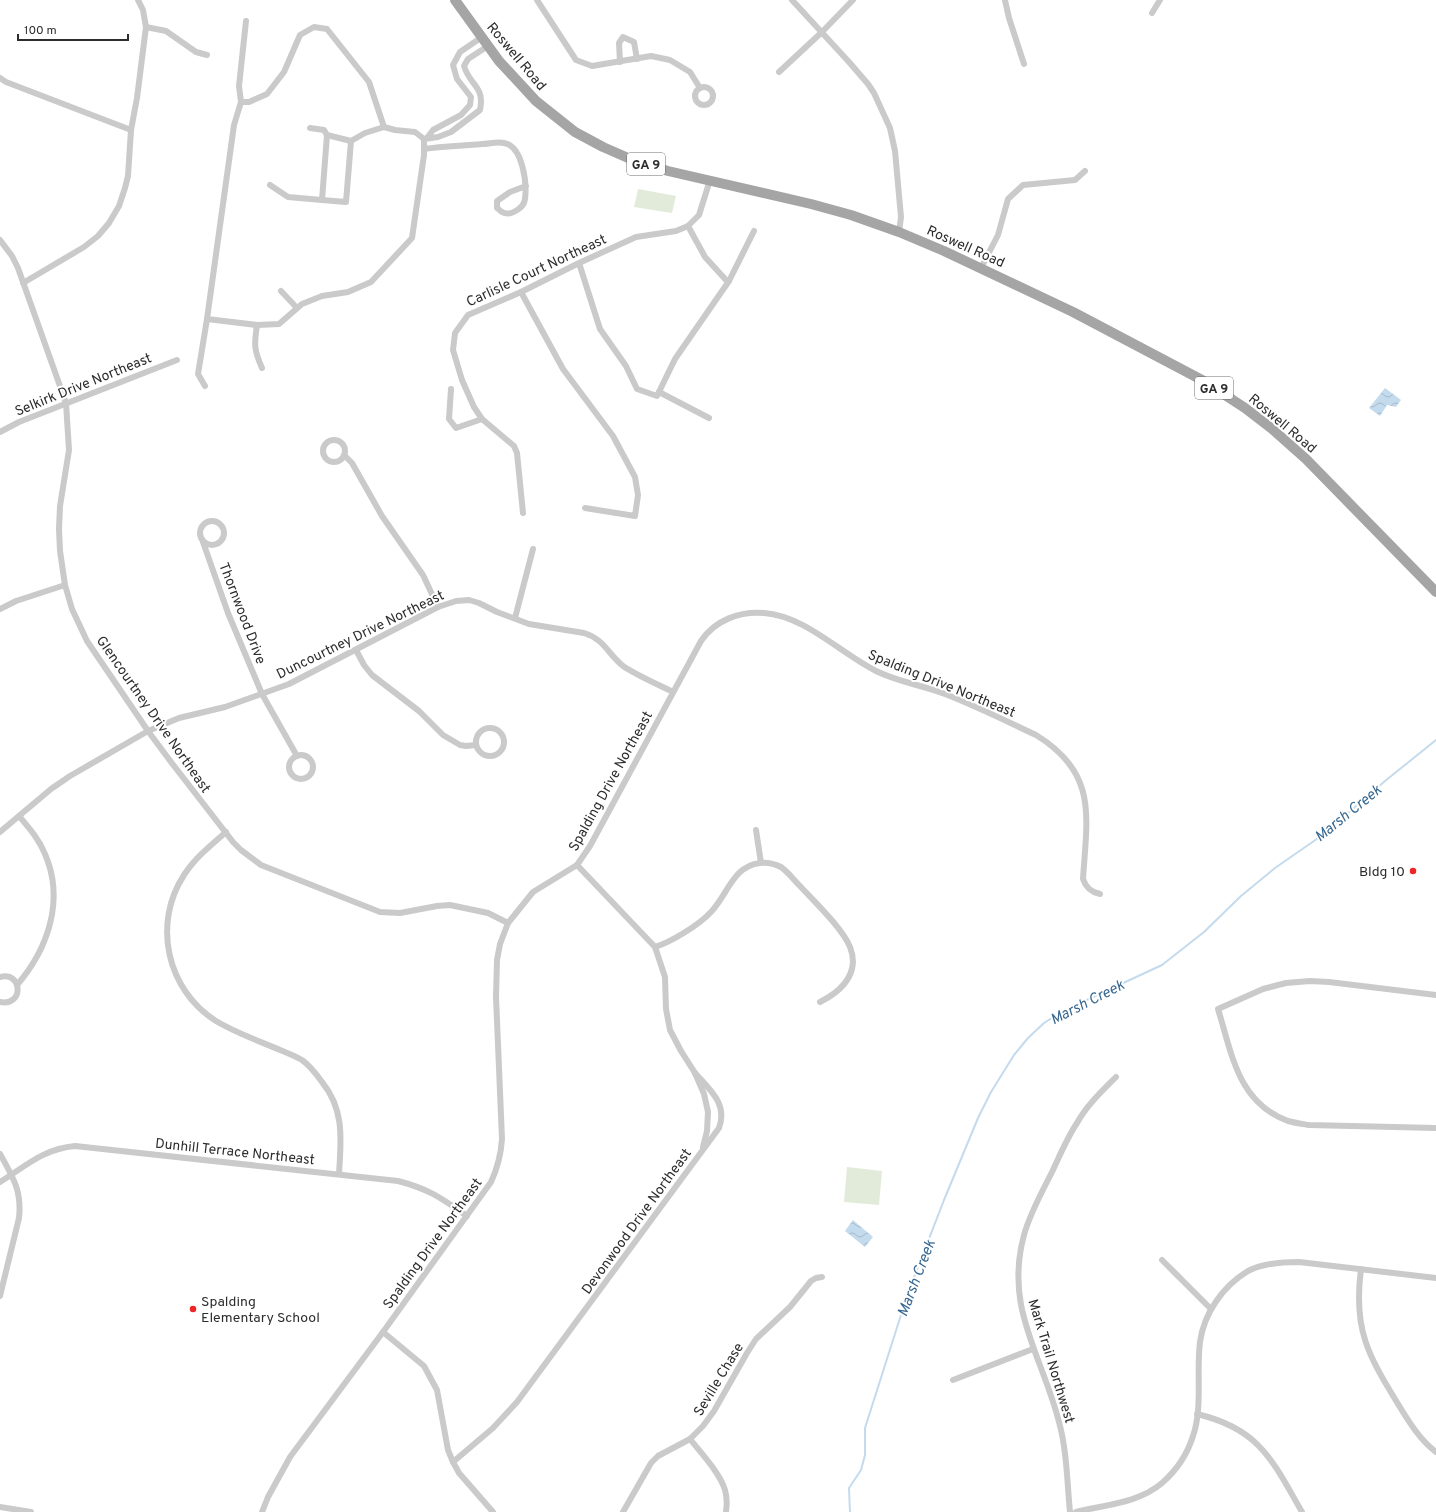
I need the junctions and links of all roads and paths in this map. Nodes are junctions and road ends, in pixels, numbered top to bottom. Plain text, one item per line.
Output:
1 (138, 0) edge
2 (455, 0) edge
3 (538, 0) edge
4 (792, 0) edge
5 (853, 0) edge
6 (1005, 0) edge
7 (1160, 0) edge
8 (1152, 13) dead end
9 (246, 21) dead end
10 (146, 27) junction
11 (822, 32) junction
12 (482, 37) junction
13 (488, 46) junction
14 (207, 55) dead end
15 (637, 59) junction
16 (620, 62) junction
17 (1024, 64) dead end
18 (779, 72) dead end
19 (0, 78) edge
20 (700, 88) dead end
21 (241, 102) junction
22 (384, 127) junction
23 (310, 128) dead end
24 (131, 130) junction
25 (327, 135) junction
26 (426, 138) junction
27 (351, 140) junction
28 (424, 149) junction
29 (1085, 171) dead end
30 (710, 180) junction
31 (270, 185) dead end
32 (526, 186) junction
33 (322, 200) junction
34 (688, 226) junction
35 (754, 231) dead end
36 (899, 232) junction
37 (0, 240) edge
38 (579, 263) junction
39 (981, 268) junction
40 (729, 281) junction
41 (23, 283) junction
42 (281, 291) dead end
43 (521, 292) junction
44 (297, 308) junction
45 (207, 319) junction
46 (257, 325) junction
47 (176, 360) dead end
48 (262, 368) dead end
49 (205, 386) dead end
50 (451, 389) dead end
51 (659, 392) junction
52 (66, 403) junction
53 (709, 418) dead end
54 (482, 419) junction
55 (0, 432) edge
56 (344, 456) dead end
57 (585, 508) dead end
58 (523, 513) dead end
59 (203, 542) junction
60 (533, 549) dead end
61 (65, 585) junction
62 (1436, 592) edge
63 (438, 607) junction
64 (0, 610) edge
65 (515, 618) junction
66 (356, 650) junction
67 (673, 692) junction
68 (262, 694) junction
69 (148, 732) junction
70 (476, 744) junction
71 (297, 756) junction
72 (19, 816) junction
73 (756, 830) dead end
74 (0, 832) edge
75 (226, 832) junction
76 (761, 863) junction
77 (577, 865) junction
78 (1100, 894) dead end
79 (508, 923) junction
80 (654, 948) junction
81 (0, 977) edge
82 (17, 985) junction
83 (1436, 995) edge
84 (0, 1002) edge
85 (820, 1002) dead end
86 (695, 1073) junction
87 (1116, 1077) dead end
88 (1436, 1128) edge
89 (702, 1153) junction
90 (0, 1154) edge
91 (12, 1174) junction
92 (339, 1174) junction
93 (0, 1182) edge
94 (467, 1216) junction
95 (1162, 1260) dead end
96 (1361, 1269) junction
97 (822, 1277) dead end
98 (1436, 1278) edge
99 (0, 1296) edge
100 (1211, 1309) junction
101 (383, 1332) junction
102 (1034, 1349) junction
103 (953, 1380) dead end
104 (1197, 1414) junction
105 (690, 1439) junction
106 (1436, 1452) edge
107 (453, 1462) junction
108 (0, 1507) edge
109 (31, 1512) edge
110 (262, 1512) edge
111 (493, 1512) edge
112 (623, 1512) edge
113 (726, 1512) edge
114 (1070, 1512) edge
115 (1076, 1512) edge
116 (1302, 1512) edge

1 - 10 street
2 - 12 main road, Roswell Road / GA 9
3 - 16 street
4 - 11 street
5 - 11 street
6 - 17 street
7 - 8 street
9 - 21 street
10 - 14 street
10 - 24 street
11 - 18 street
11 - 36 street
12 - 13 main road, Roswell Road / GA 9
12 - 26 street
13 - 26 street
13 - 30 main road, Roswell Road / GA 9
15 - 16 street
15 - 16 street
15 - 20 street
19 - 24 street
21 - 22 street
21 - 45 street
22 - 26 street
22 - 27 street
23 - 25 street
24 - 41 street
25 - 27 street
25 - 33 street
26 - 28 street
27 - 33 street
28 - 32 street
28 - 44 street
29 - 39 street
30 - 34 street
30 - 36 main road, Roswell Road / GA 9
31 - 33 street
32 - 32 street
34 - 38 street, Carlisle Court Northeast
34 - 40 street
35 - 40 street
36 - 39 main road, Roswell Road / GA 9
37 - 41 street, Glencourtney Drive Northeast
38 - 43 street, Carlisle Court Northeast
38 - 51 street
39 - 62 main road, Roswell Road / GA 9
40 - 51 street
41 - 52 street, Glencourtney Drive Northeast
42 - 44 street
43 - 54 street, Carlisle Court Northeast
43 - 57 street
44 - 46 street
45 - 46 street
45 - 49 street
46 - 48 street
47 - 52 street, Selkirk Drive Northeast
50 - 54 street
51 - 53 street
52 - 55 street, Selkirk Drive Northeast
52 - 61 street, Glencourtney Drive Northeast
54 - 58 street, Carlisle Court Northeast
56 - 63 street
59 - 59 street
59 - 68 street, Thornwood Drive
60 - 65 street
61 - 64 street
61 - 69 street, Glencourtney Drive Northeast
63 - 65 street, Duncourtney Drive Northeast
63 - 66 street, Duncourtney Drive Northeast
65 - 67 street, Duncourtney Drive Northeast
66 - 68 street, Duncourtney Drive Northeast
66 - 70 street
67 - 77 street, Spalding Drive Northeast
67 - 78 street, Spalding Drive Northeast
68 - 69 street, Duncourtney Drive Northeast
68 - 71 street, Thornwood Drive
69 - 72 street, Duncourtney Drive Northeast
69 - 75 street, Glencourtney Drive Northeast
70 - 70 street
71 - 71 street, Thornwood Drive
72 - 74 street, Duncourtney Drive Northeast
72 - 82 street
73 - 76 street
75 - 79 street, Glencourtney Drive Northeast
75 - 92 street
76 - 80 street
76 - 85 street
77 - 79 street, Spalding Drive Northeast
77 - 80 street, Devonwood Drive Northeast
79 - 94 street, Spalding Drive Northeast
80 - 86 street, Devonwood Drive Northeast
81 - 82 street
82 - 84 street
83 - 88 street
86 - 89 street, Devonwood Drive Northeast
86 - 89 street
87 - 102 street, Mark Trail Northwest
89 - 107 street, Devonwood Drive Northeast
90 - 91 street
91 - 92 street, Dunhill Terrace Northeast
91 - 93 street, Dunhill Terrace Northeast
91 - 99 street
92 - 94 street, Dunhill Terrace Northeast
94 - 101 street, Spalding Drive Northeast
95 - 100 street
96 - 98 street
96 - 100 street
96 - 106 street
97 - 105 street, Seville Chase
100 - 104 street
101 - 107 street
101 - 110 street, Spalding Drive Northeast
102 - 103 street
102 - 114 street, Mark Trail Northwest
104 - 115 street
104 - 116 street
105 - 112 street, Seville Chase
105 - 113 street
107 - 111 street
108 - 109 street

